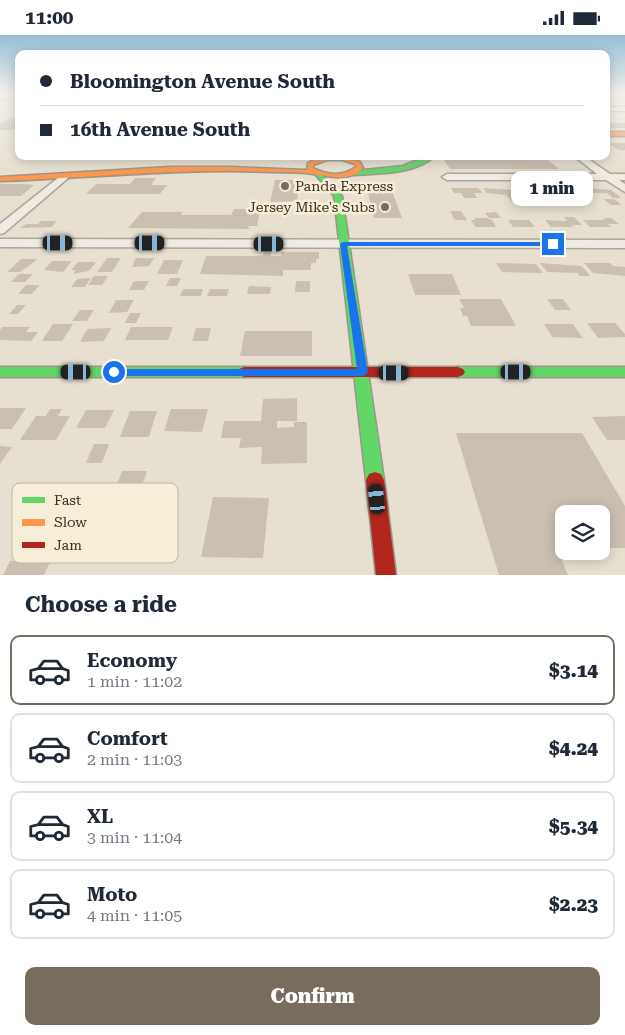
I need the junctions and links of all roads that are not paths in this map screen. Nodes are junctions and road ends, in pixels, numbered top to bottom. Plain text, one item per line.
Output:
1 (610, 136) edge
2 (625, 136) edge
3 (351, 160) edge
4 (362, 160) edge
5 (409, 160) edge
6 (424, 160) edge
7 (584, 160) edge
8 (252, 164) junction
9 (317, 164) edge
10 (202, 170) junction
11 (351, 174) junction
12 (0, 177) edge
13 (63, 177) junction
14 (447, 177) dead end
15 (608, 177) junction
16 (625, 177) edge
17 (625, 189) edge
18 (338, 196) junction
19 (0, 230) edge
20 (0, 243) edge
21 (343, 244) junction
22 (625, 244) edge
23 (0, 372) edge
24 (625, 372) edge
25 (363, 373) junction
26 (386, 575) edge

1 - 2 main road
3 - 11 main road
4 - 5 main road
6 - 11 main road
7 - 15 street
8 - 9 main road
8 - 10 main road
8 - 12 main road
9 - 10 main road
9 - 11 main road
9 - 18 main road
10 - 13 main road
11 - 18 main road
12 - 13 main road
13 - 19 street
14 - 15 street
15 - 16 street
15 - 17 street
18 - 21 main road
20 - 21 street
21 - 22 street
21 - 25 main road
23 - 25 main road
24 - 25 main road
25 - 26 main road

